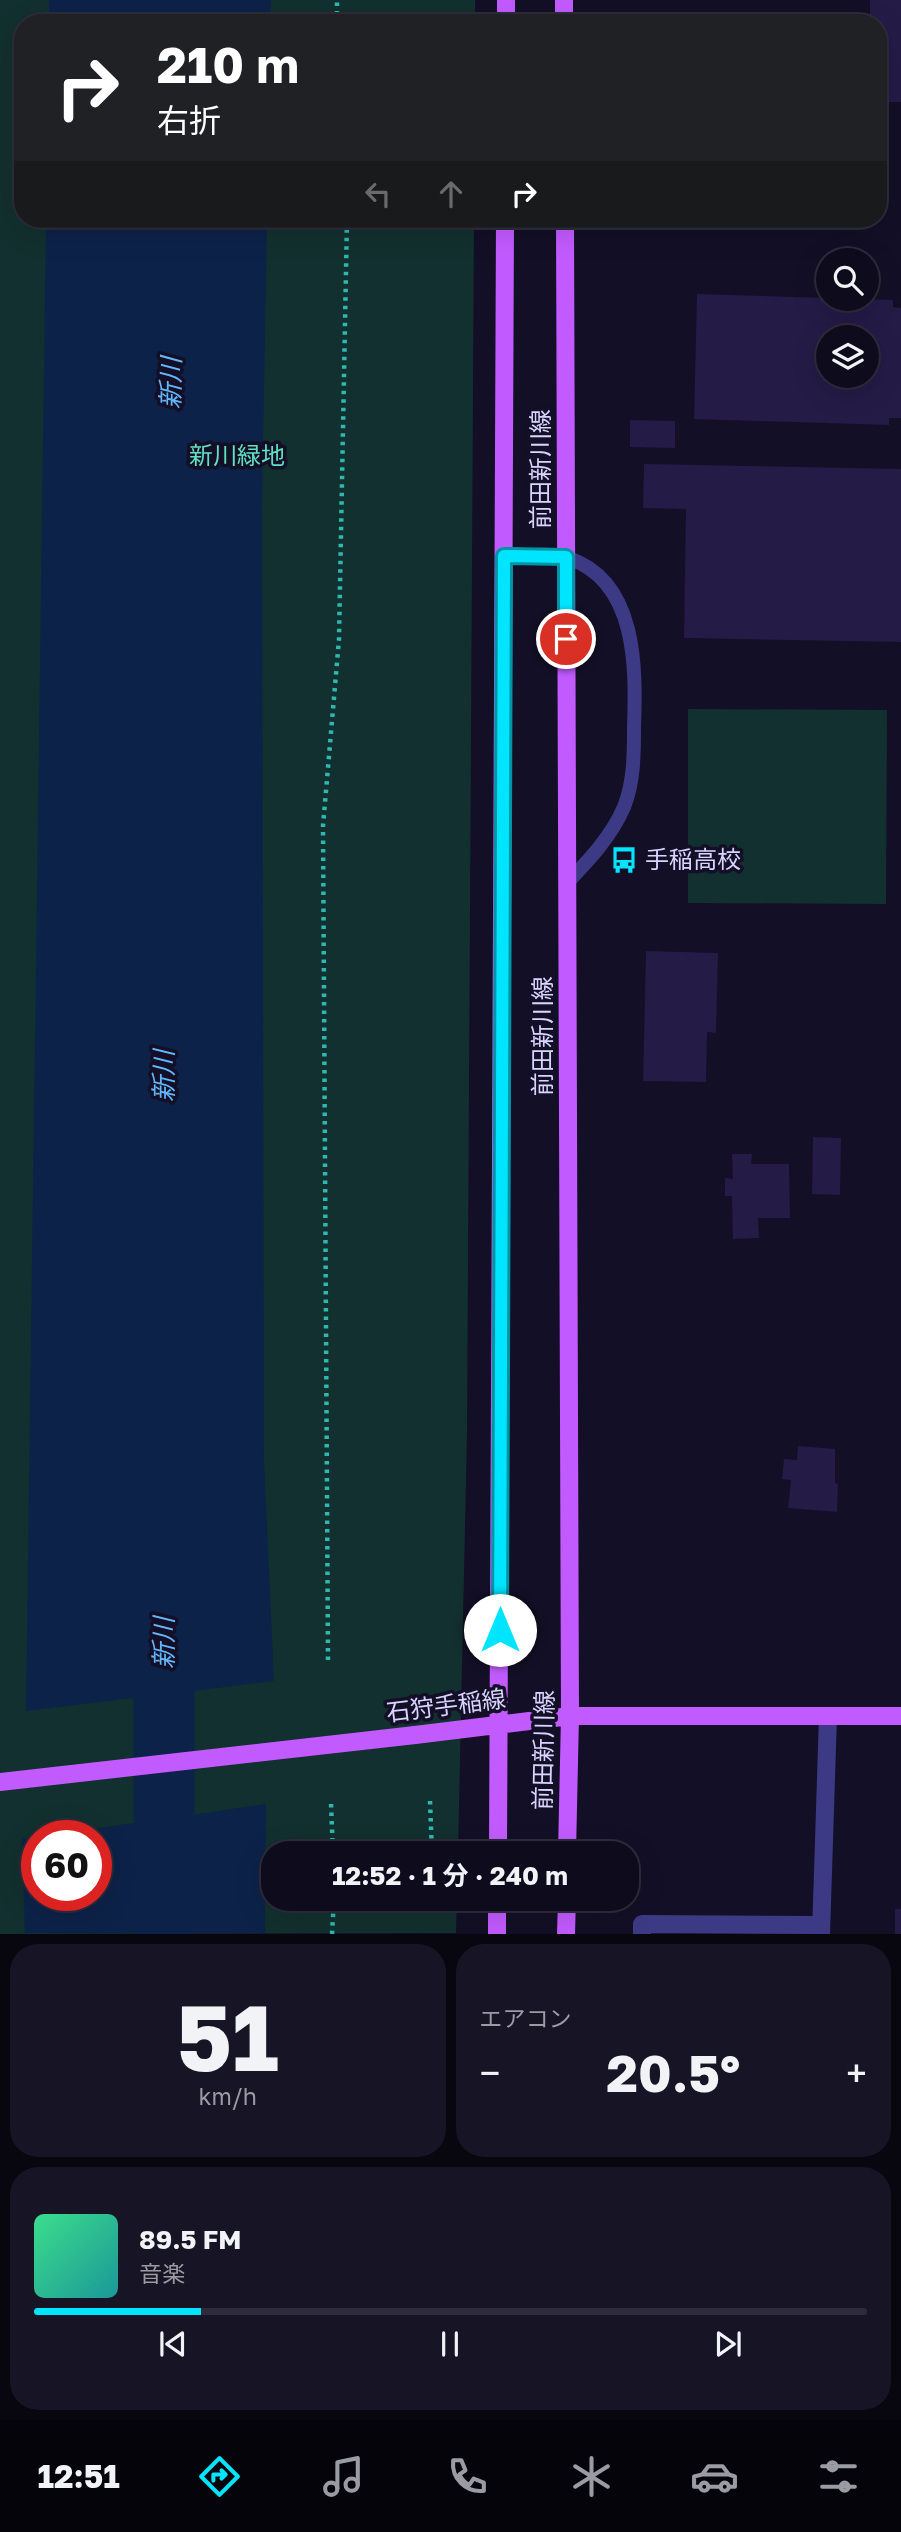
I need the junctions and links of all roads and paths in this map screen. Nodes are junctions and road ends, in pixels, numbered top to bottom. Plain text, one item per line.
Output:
1 (347, 228) edge
2 (505, 228) edge
3 (565, 228) edge
4 (504, 556) junction
5 (566, 557) junction
6 (567, 883) junction
7 (328, 1660) dead end
8 (570, 1716) junction
9 (828, 1716) junction
10 (901, 1716) edge
11 (499, 1723) junction
12 (0, 1782) edge
13 (430, 1801) dead end
14 (331, 1804) dead end
15 (333, 1841) edge
16 (432, 1841) edge
17 (498, 1841) edge
18 (567, 1841) edge
19 (334, 1911) edge
20 (497, 1911) edge
21 (567, 1911) edge
22 (821, 1929) edge
23 (334, 1934) edge
24 (497, 1934) edge
25 (566, 1934) edge
26 (642, 1934) edge

1 - 7 path
2 - 4 main road, 前田新川線
3 - 5 main road, 前田新川線
4 - 5 lane
4 - 11 main road, 前田新川線
5 - 6 main road, 前田新川線
5 - 6 lane
6 - 8 main road, 前田新川線
8 - 9 main road, 石狩手稲線
8 - 11 main road, 石狩手稲線
8 - 18 main road, 前田新川線
9 - 10 main road, 石狩手稲線
9 - 22 street
11 - 12 main road, 石狩手稲線, bridge
11 - 17 main road, 前田新川線
13 - 16 path
14 - 15 path
19 - 23 path
20 - 24 main road
21 - 25 main road
22 - 26 street

